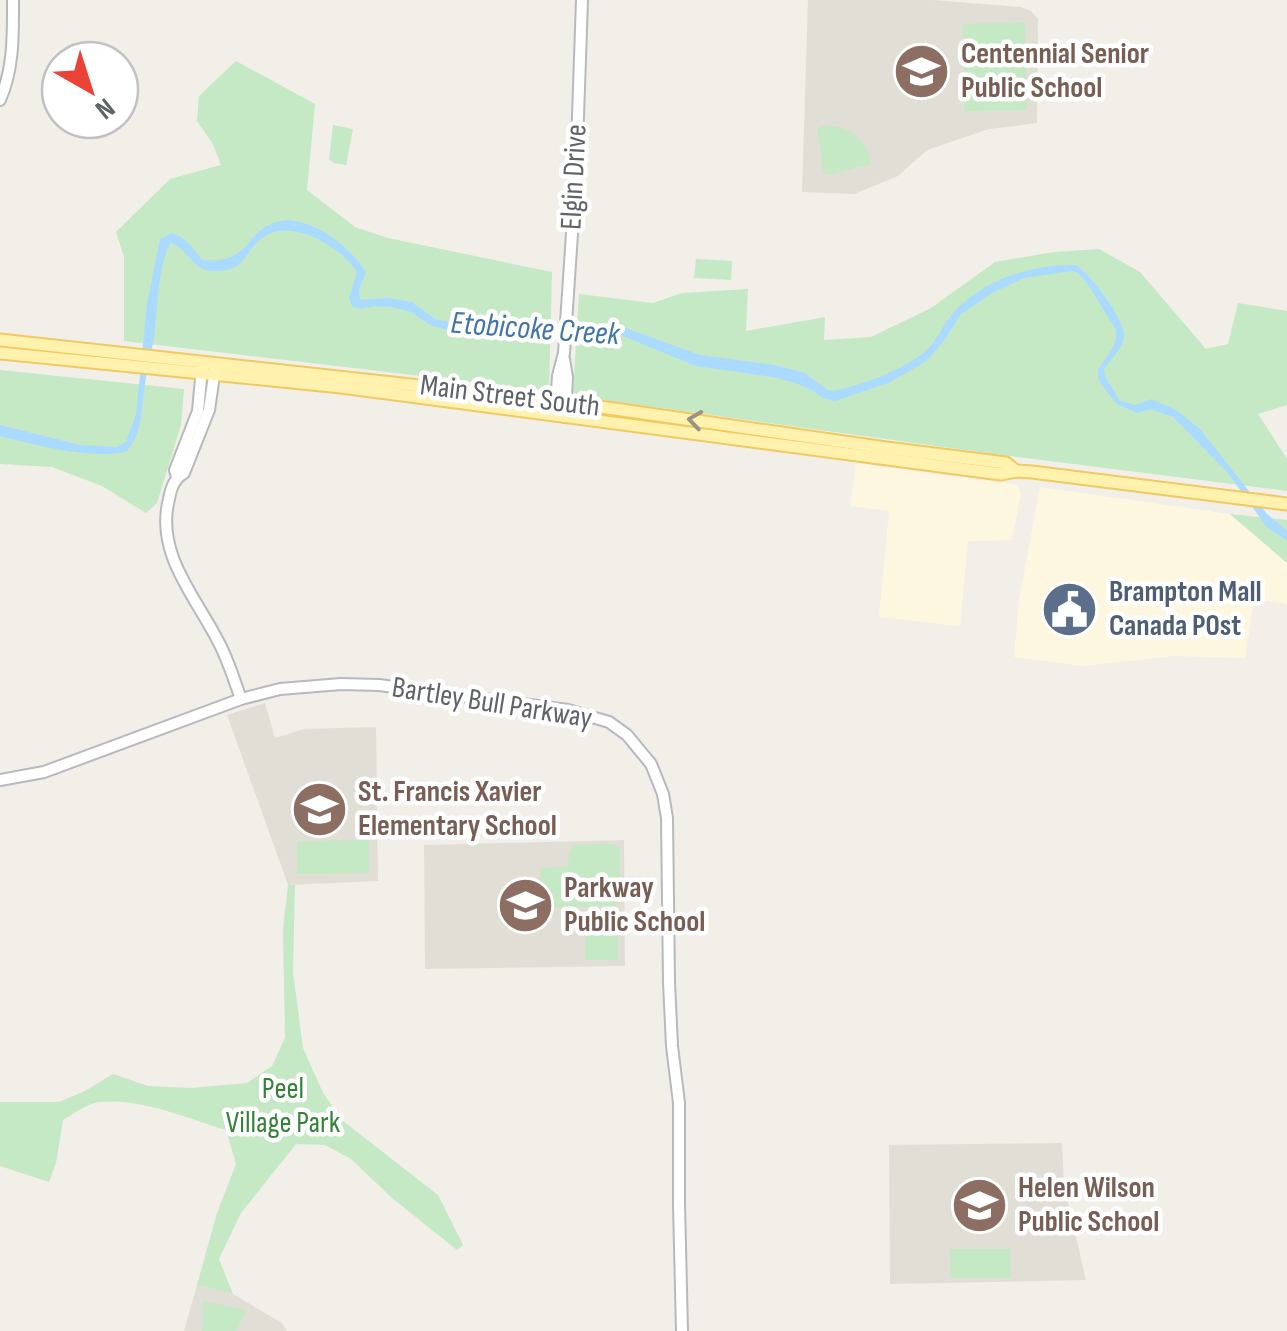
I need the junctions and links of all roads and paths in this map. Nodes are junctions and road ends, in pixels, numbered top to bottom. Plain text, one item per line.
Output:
1 (13, 0) edge
2 (582, 0) edge
3 (0, 100) edge
4 (0, 340) edge
5 (0, 354) edge
6 (125, 360) junction
7 (209, 369) junction
8 (561, 401) junction
9 (560, 417) junction
10 (1016, 471) junction
11 (1284, 503) edge
12 (241, 699) junction
13 (0, 780) edge
14 (682, 1331) edge

1 - 3 street
2 - 8 street, Elgin Drive
4 - 6 main road, Main Street South
5 - 6 main road, Main Street South
6 - 7 main road, Main Street South
7 - 8 main road, Main Street South
7 - 9 main road, Main Street South
7 - 12 street
8 - 9 street, Elgin Drive
10 -> 8 main road, Main Street South
9 - 10 main road, Main Street South
10 - 11 main road, Main Street South
12 - 13 street, Bartley Bull Parkway
12 - 14 street, Bartley Bull Parkway

